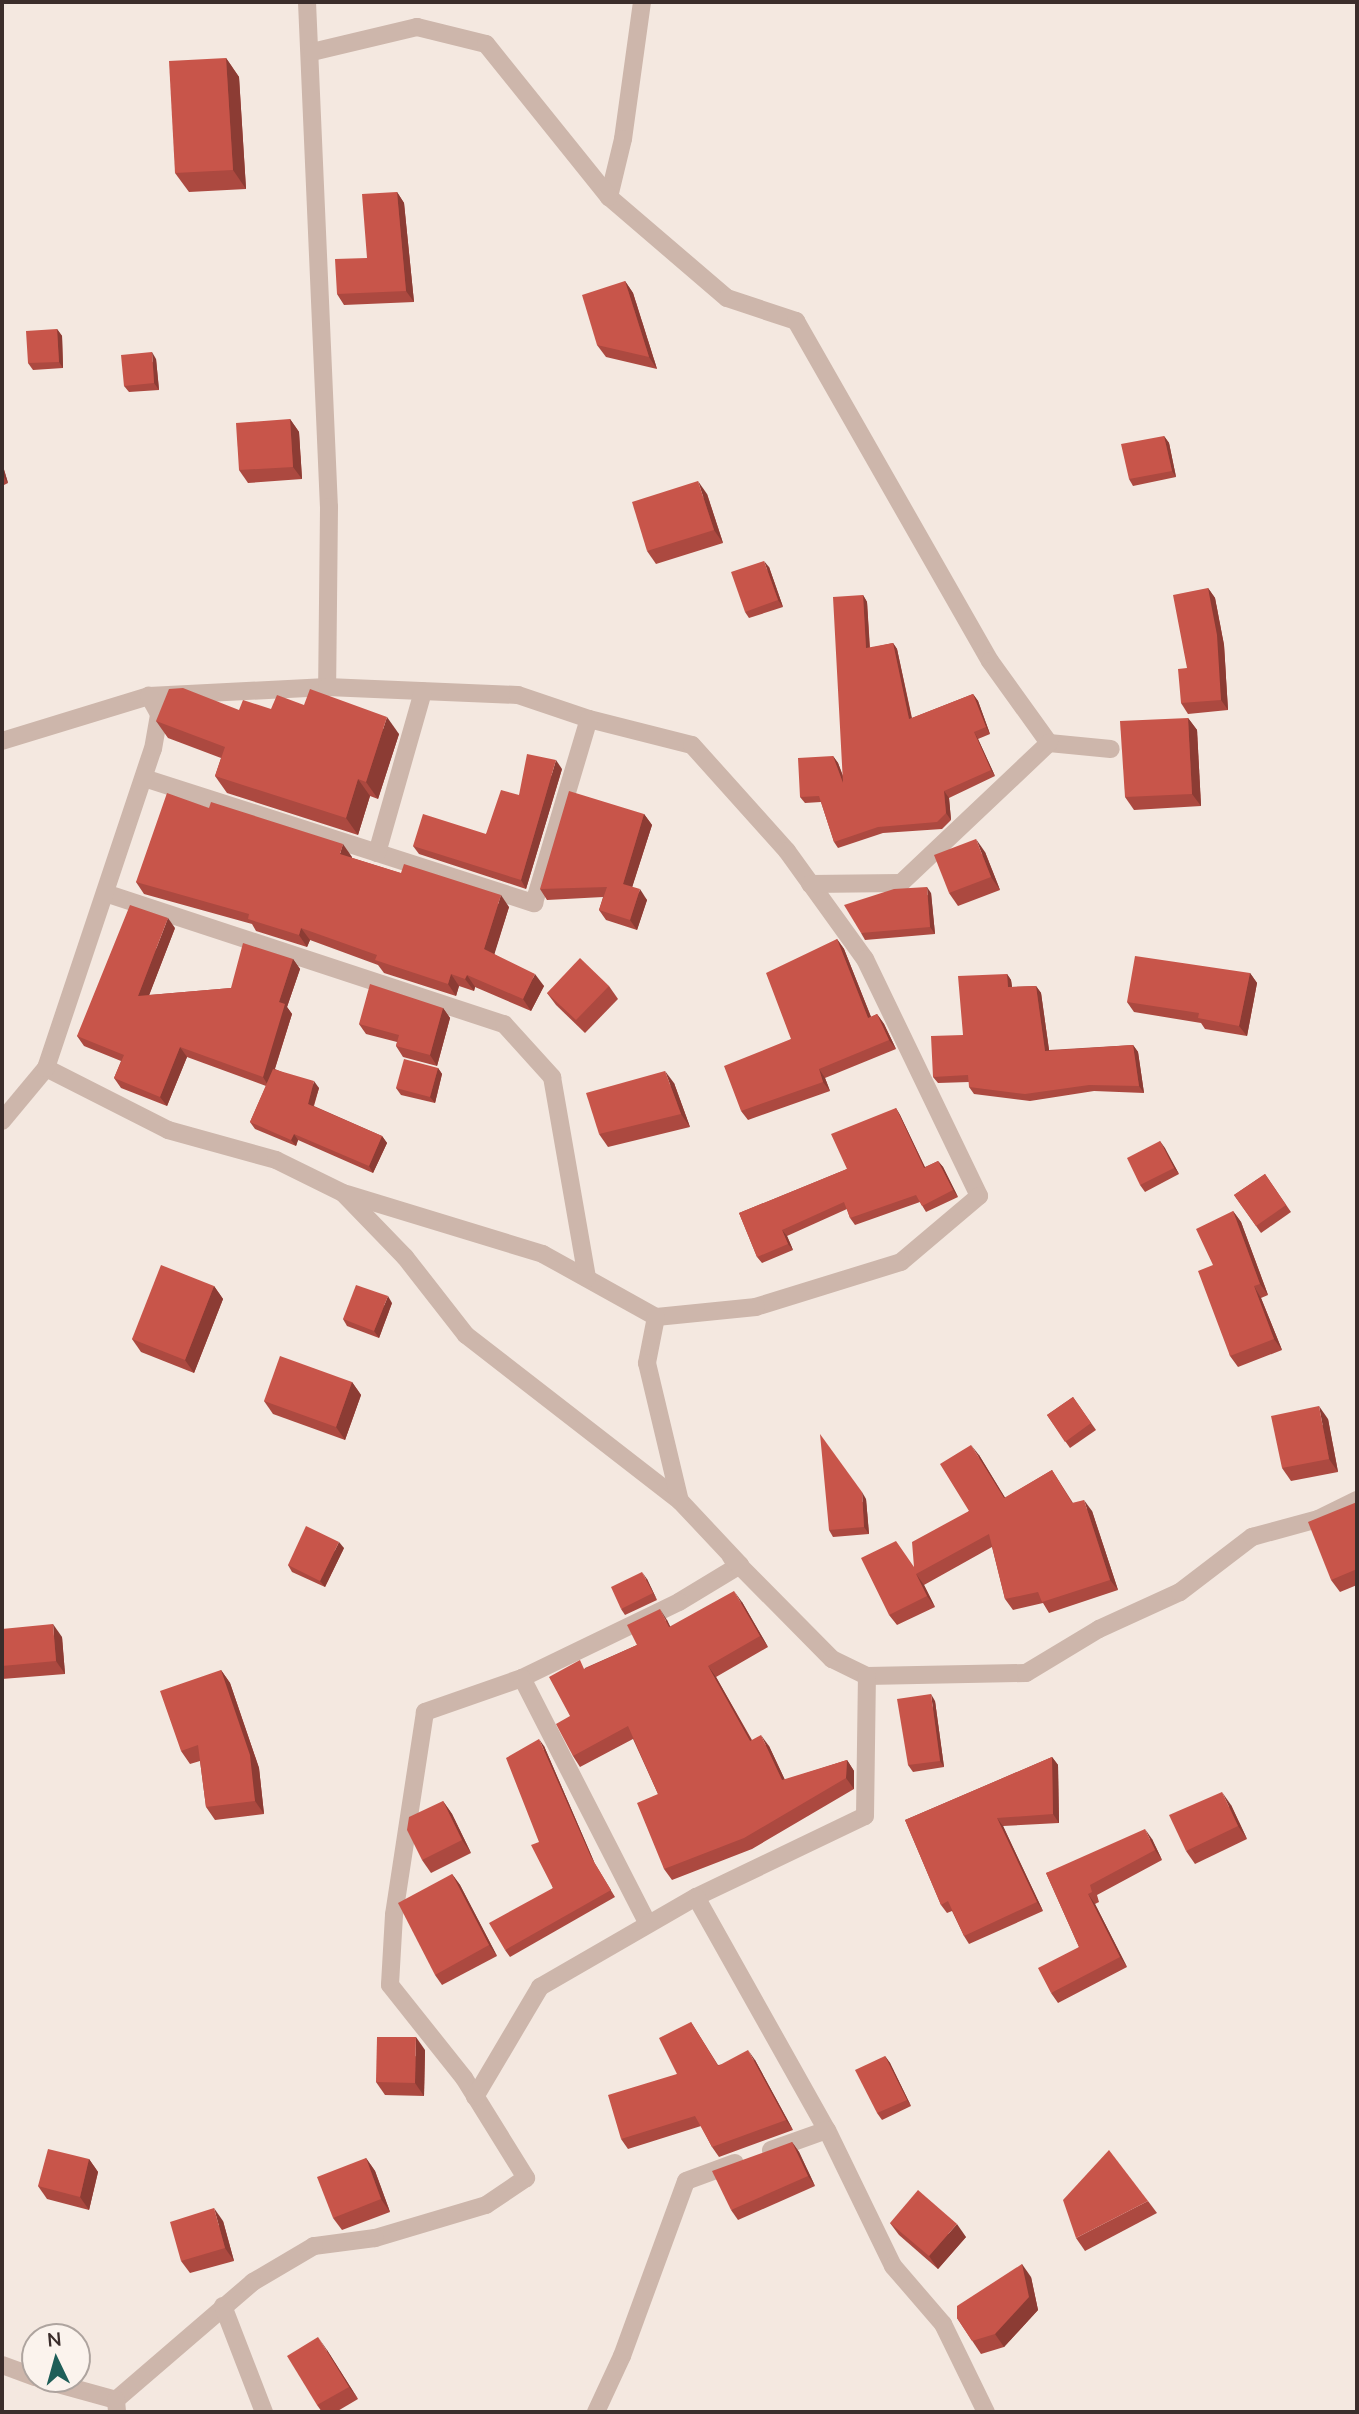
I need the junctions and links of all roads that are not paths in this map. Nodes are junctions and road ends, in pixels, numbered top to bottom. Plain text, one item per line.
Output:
1 (307, 2) edge
2 (642, 2) edge
3 (312, 52) junction
4 (608, 197) junction
5 (327, 687) junction
6 (423, 691) junction
7 (149, 696) junction
8 (589, 719) junction
9 (2, 741) edge
10 (1049, 743) junction
11 (1111, 749) dead end
12 (144, 778) junction
13 (377, 853) junction
14 (810, 884) junction
15 (105, 893) junction
16 (46, 1068) junction
17 (2, 1121) edge
18 (343, 1193) junction
19 (587, 1278) junction
20 (656, 1317) junction
21 (1357, 1500) edge
22 (680, 1501) junction
23 (731, 1557) junction
24 (867, 1676) junction
25 (522, 1678) junction
26 (696, 1897) junction
27 (648, 1924) junction
28 (475, 2097) junction
29 (827, 2130) junction
30 (223, 2306) junction
31 (2, 2365) edge
32 (21, 2372) edge
33 (79, 2393) edge
34 (116, 2406) edge
35 (264, 2412) edge
36 (596, 2412) edge
37 (986, 2412) edge

1 - 3 street
2 - 4 street
3 - 4 street
3 - 5 street
4 - 10 street
5 - 6 street
5 - 7 street
6 - 8 street
6 - 13 street
7 - 9 street
7 - 12 street
8 - 13 street
8 - 14 street
10 - 11 street
10 - 14 street
12 - 13 street
12 - 15 street
14 - 20 street
15 - 16 street
15 - 19 street
16 - 17 street
16 - 18 street
18 - 19 street
18 - 22 street
19 - 20 street
20 - 22 street
21 - 24 street
22 - 23 street
23 - 24 street
23 - 25 street
24 - 26 street
25 - 27 street
25 - 28 street
26 - 27 street
26 - 29 street
27 - 28 street
28 - 30 street
29 - 36 street
29 - 37 street
30 - 34 street
30 - 35 street
31 - 32 street
33 - 34 street

